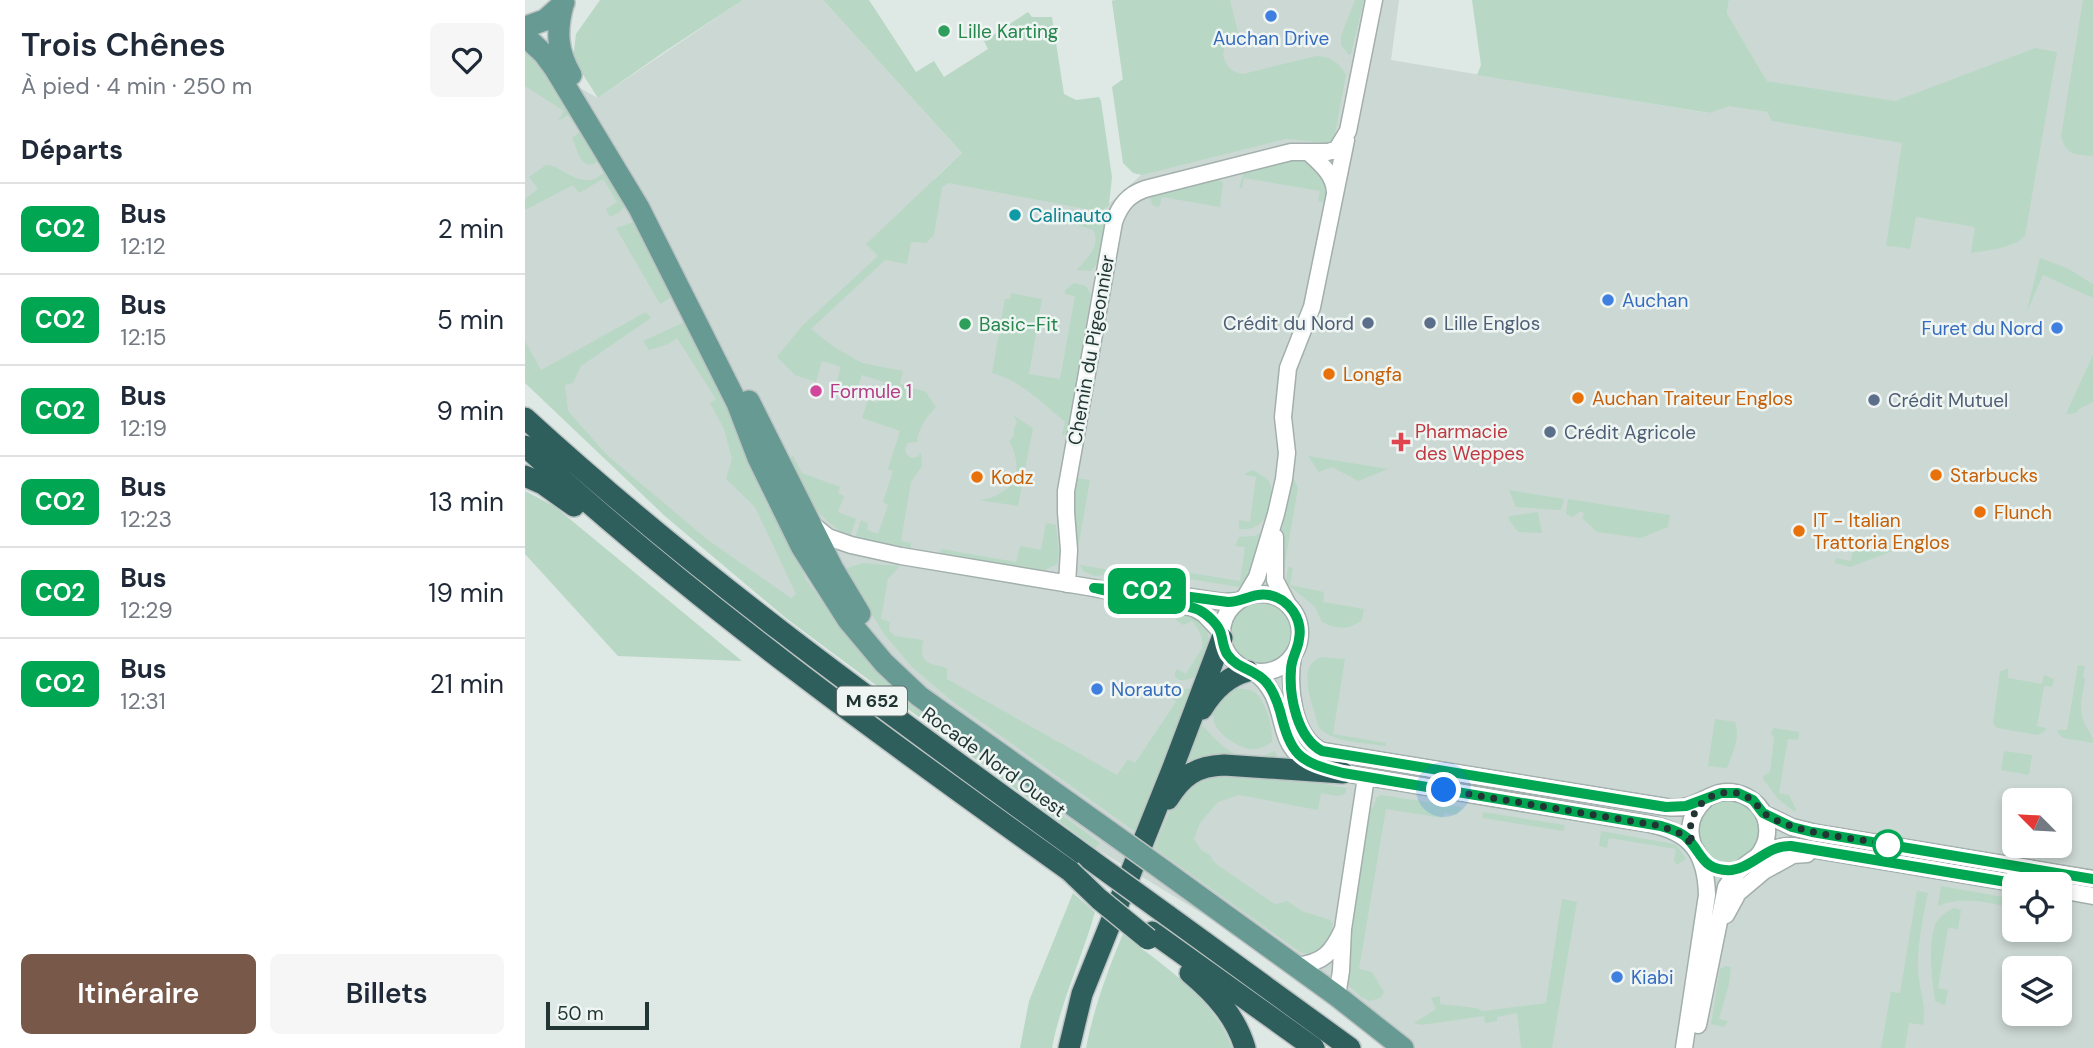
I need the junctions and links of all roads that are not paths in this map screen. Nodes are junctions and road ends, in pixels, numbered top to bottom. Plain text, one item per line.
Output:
1 (1374, 0) edge
2 (564, 2) edge
3 (525, 27) edge
4 (525, 36) edge
5 (1348, 131) junction
6 (1308, 152) junction
7 (1335, 198) junction
8 (525, 401) edge
9 (525, 418) edge
10 (525, 446) edge
11 (525, 475) edge
12 (618, 501) junction
13 (1278, 505) junction
14 (807, 517) junction
15 (801, 546) junction
16 (901, 556) junction
17 (828, 559) junction
18 (659, 563) junction
19 (1067, 584) junction
20 (1094, 588) junction
21 (1241, 599) junction
22 (1288, 605) junction
23 (1221, 635) junction
24 (1293, 656) junction
25 (1251, 671) junction
26 (974, 734) junction
27 (1172, 770) junction
28 (1343, 773) junction
29 (1366, 777) junction
30 (1706, 799) junction
31 (1763, 813) junction
32 (1146, 836) junction
33 (1697, 852) junction
34 (1828, 852) junction
35 (1752, 861) junction
36 (2093, 879) edge
37 (2002, 881) edge
38 (2072, 892) edge
39 (2093, 896) edge
40 (1343, 929) junction
41 (1150, 936) junction
42 (1716, 936) junction
43 (1296, 966) junction
44 (1337, 996) junction
45 (1069, 1048) edge
46 (1245, 1048) edge
47 (1314, 1048) edge
48 (1350, 1048) edge
49 (1403, 1048) edge
50 (1684, 1048) edge
51 (1695, 1048) edge

1 - 5 street
2 - 3 main road
2 - 14 main road
4 - 15 main road
5 - 6 street, Chemin du Pigeonnier
5 - 7 street
6 - 7 street
6 - 19 street, Chemin du Pigeonnier
7 - 13 street
8 - 12 highway
9 - 12 highway, Rocade Nord Ouest / M 652
10 - 18 highway, M 652
11 - 18 highway
12 - 48 highway, Rocade Nord Ouest / M 652, bridge
13 - 21 street
13 - 22 street
14 - 16 street
14 - 17 main road
15 - 17 street
15 - 26 main road
16 - 17 street
16 - 19 street
17 - 26 main road
18 - 41 highway, M 652, bridge
19 - 20 street
20 - 21 street
20 - 23 street
21 - 22 street
21 - 23 street
22 - 24 street
23 - 25 street
23 - 27 highway
24 - 25 street
24 - 30 street
25 - 27 highway
25 - 28 street
26 - 43 main road, bridge
27 - 32 highway
28 - 29 street
28 - 32 highway
29 - 33 street
29 - 40 street
30 - 31 street
30 - 33 street
31 - 35 street
31 - 36 street
32 - 45 highway
33 - 35 street
33 - 50 street
34 - 35 street
34 - 37 street
34 - 42 street
35 - 42 street
38 - 39 street
40 - 43 street
40 - 44 street
41 - 46 highway
41 - 47 highway
42 - 51 street
43 - 44 main road
44 - 49 main road

